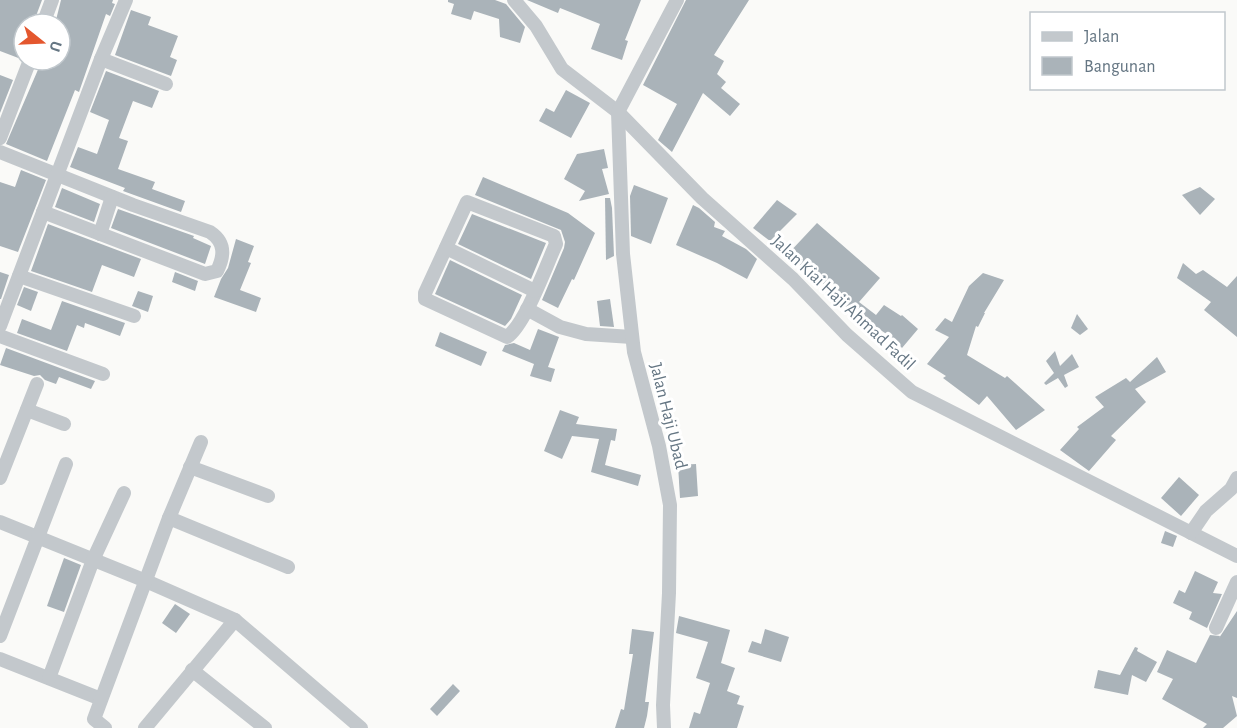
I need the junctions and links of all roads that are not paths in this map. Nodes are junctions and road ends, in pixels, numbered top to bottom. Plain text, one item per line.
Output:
1 (126, 0) edge
2 (514, 0) edge
3 (677, 0) edge
4 (101, 59) junction
5 (25, 72) edge
6 (166, 84) dead end
7 (618, 112) junction
8 (0, 138) edge
9 (0, 152) edge
10 (58, 175) junction
11 (112, 197) junction
12 (43, 212) junction
13 (99, 234) junction
14 (446, 248) junction
15 (19, 276) junction
16 (535, 291) junction
17 (526, 309) junction
18 (134, 316) dead end
19 (0, 326) edge
20 (0, 336) edge
21 (632, 337) junction
22 (103, 374) dead end
23 (37, 384) dead end
24 (27, 410) junction
25 (64, 424) dead end
26 (201, 442) dead end
27 (66, 464) dead end
28 (190, 467) junction
29 (0, 478) edge
30 (1237, 478) edge
31 (124, 493) dead end
32 (268, 496) dead end
33 (169, 518) junction
34 (0, 522) edge
35 (1191, 532) junction
36 (38, 537) junction
37 (1237, 556) edge
38 (93, 560) junction
39 (288, 567) dead end
40 (146, 580) junction
41 (1237, 582) edge
42 (235, 620) junction
43 (1216, 628) dead end
44 (0, 636) edge
45 (0, 659) edge
46 (192, 670) junction
47 (49, 678) junction
48 (101, 699) junction
49 (105, 728) edge
50 (145, 728) edge
51 (265, 728) edge
52 (361, 728) edge
53 (664, 728) edge

1 - 4 street
2 - 7 street, Jalan Kiai Haji Ahmad Fadil
3 - 7 street
4 - 6 street
4 - 10 street
5 - 8 street
7 - 21 street, Jalan Haji Ubad
7 - 35 street, Jalan Kiai Haji Ahmad Fadil
9 - 10 street
10 - 11 street
10 - 12 street
11 - 13 street
11 - 13 street
12 - 13 street
12 - 15 street
14 - 16 street
14 - 16 street
14 - 17 street
15 - 18 street
15 - 19 street
16 - 17 street
17 - 21 street
20 - 22 street
21 - 53 street, Jalan Haji Ubad
23 - 24 street
24 - 25 street
24 - 29 street
26 - 28 street
27 - 36 street
28 - 32 street
28 - 33 street
30 - 35 street
31 - 38 street
33 - 39 street
33 - 40 street
34 - 36 street
35 - 37 street, Jalan Kiai Haji Ahmad Fadil
36 - 38 street
36 - 44 street
38 - 40 street
38 - 47 street
40 - 42 street
40 - 48 street
41 - 43 street
42 - 46 street
42 - 52 street
45 - 47 street
46 - 50 street
46 - 51 street
47 - 48 street
48 - 49 street

